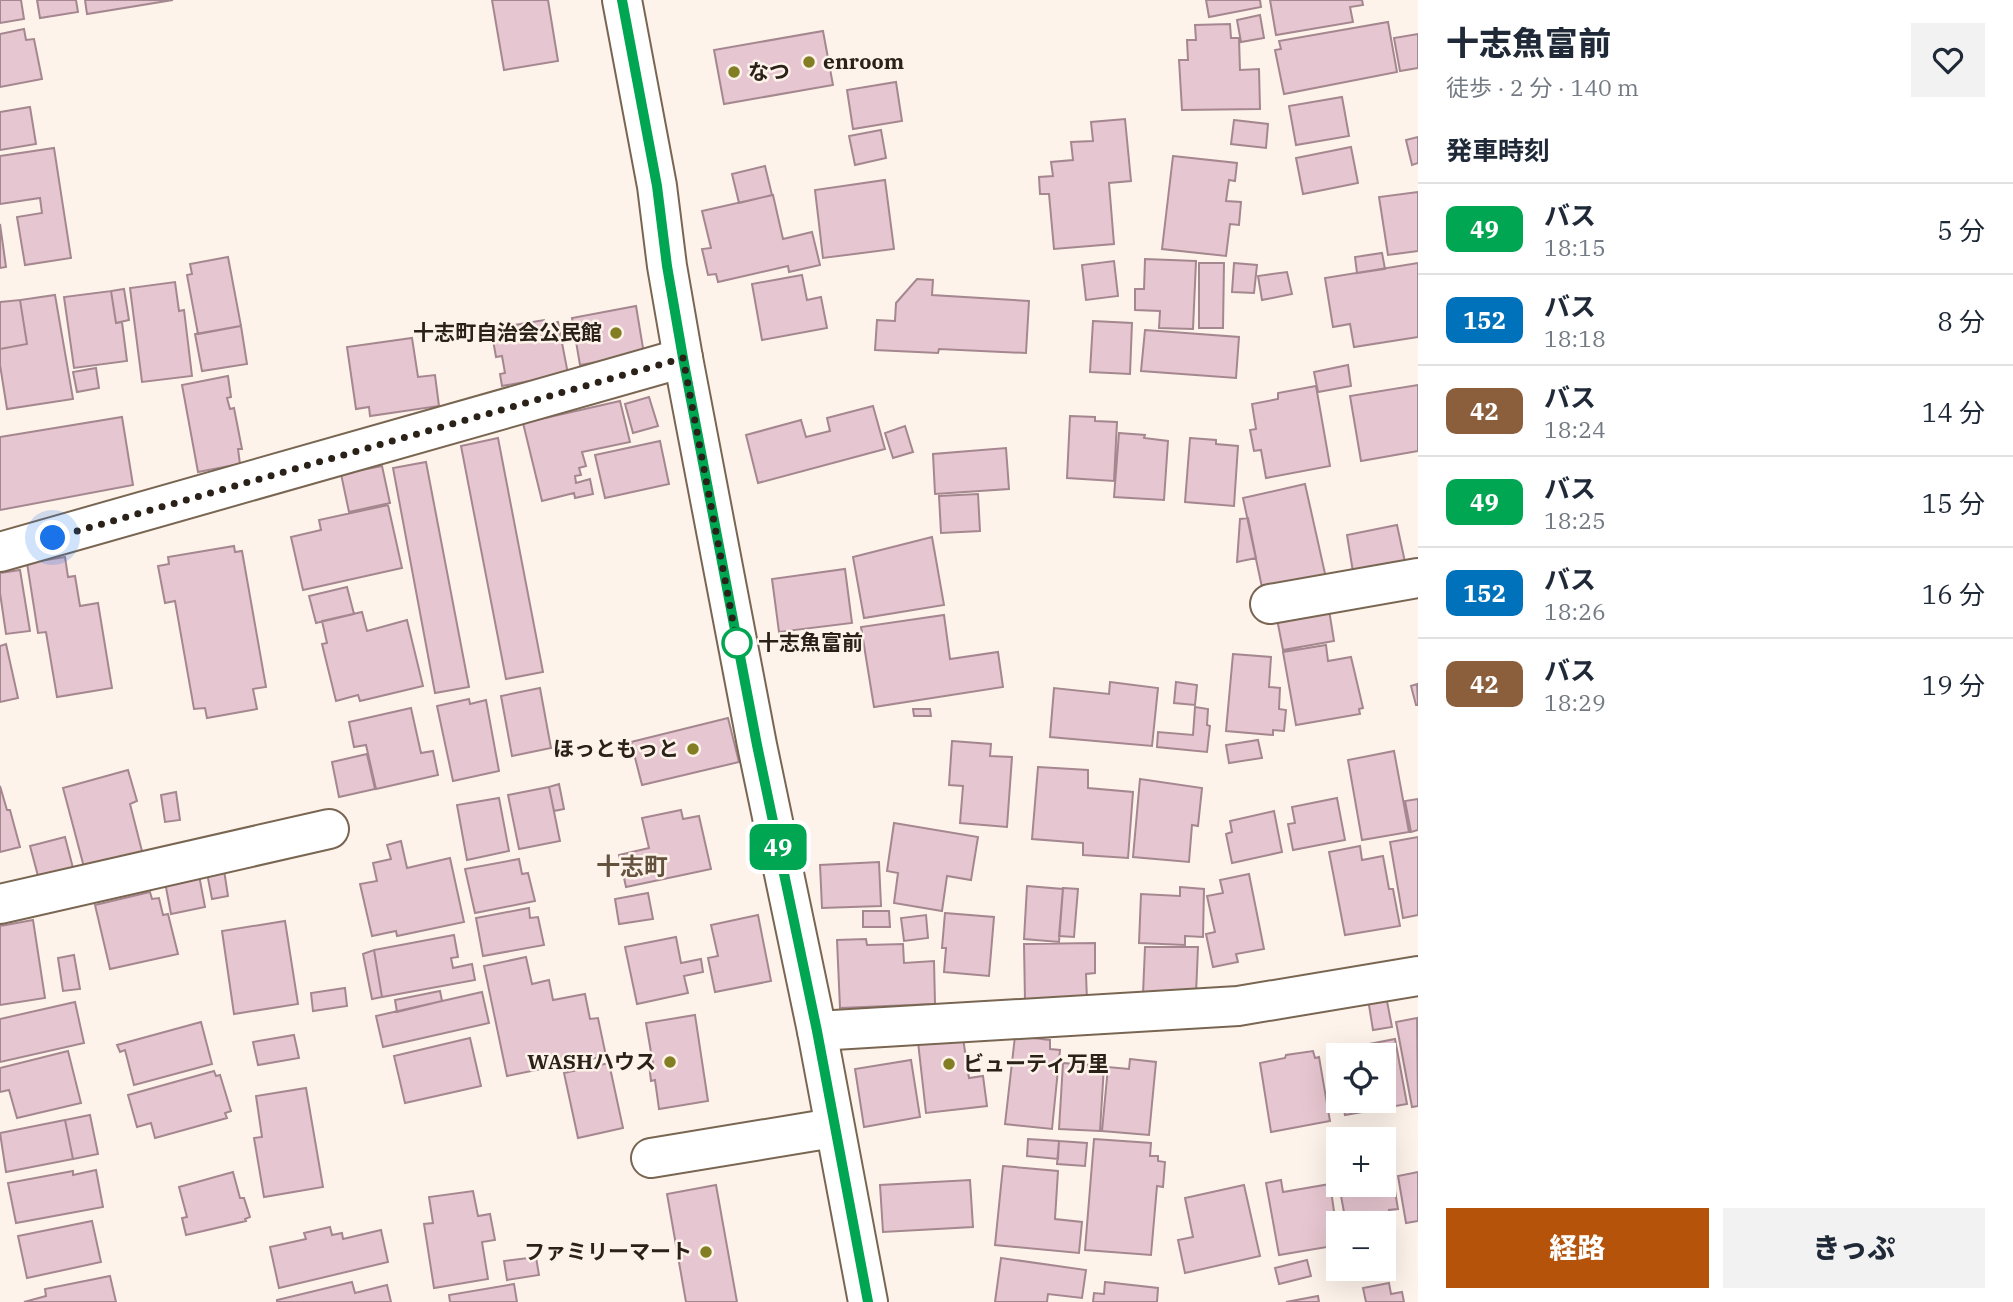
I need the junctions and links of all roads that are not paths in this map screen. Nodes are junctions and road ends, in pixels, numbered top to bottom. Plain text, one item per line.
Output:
1 (622, 0) edge
2 (683, 358) junction
3 (0, 552) edge
4 (1418, 578) edge
5 (1270, 604) dead end
6 (329, 829) dead end
7 (0, 904) edge
8 (1418, 976) edge
9 (817, 1031) junction
10 (833, 1128) junction
11 (651, 1158) dead end
12 (868, 1302) edge

1 - 2 street
2 - 3 street
2 - 9 street
4 - 5 street
6 - 7 street
8 - 9 street
9 - 10 street
10 - 11 street
10 - 12 street

